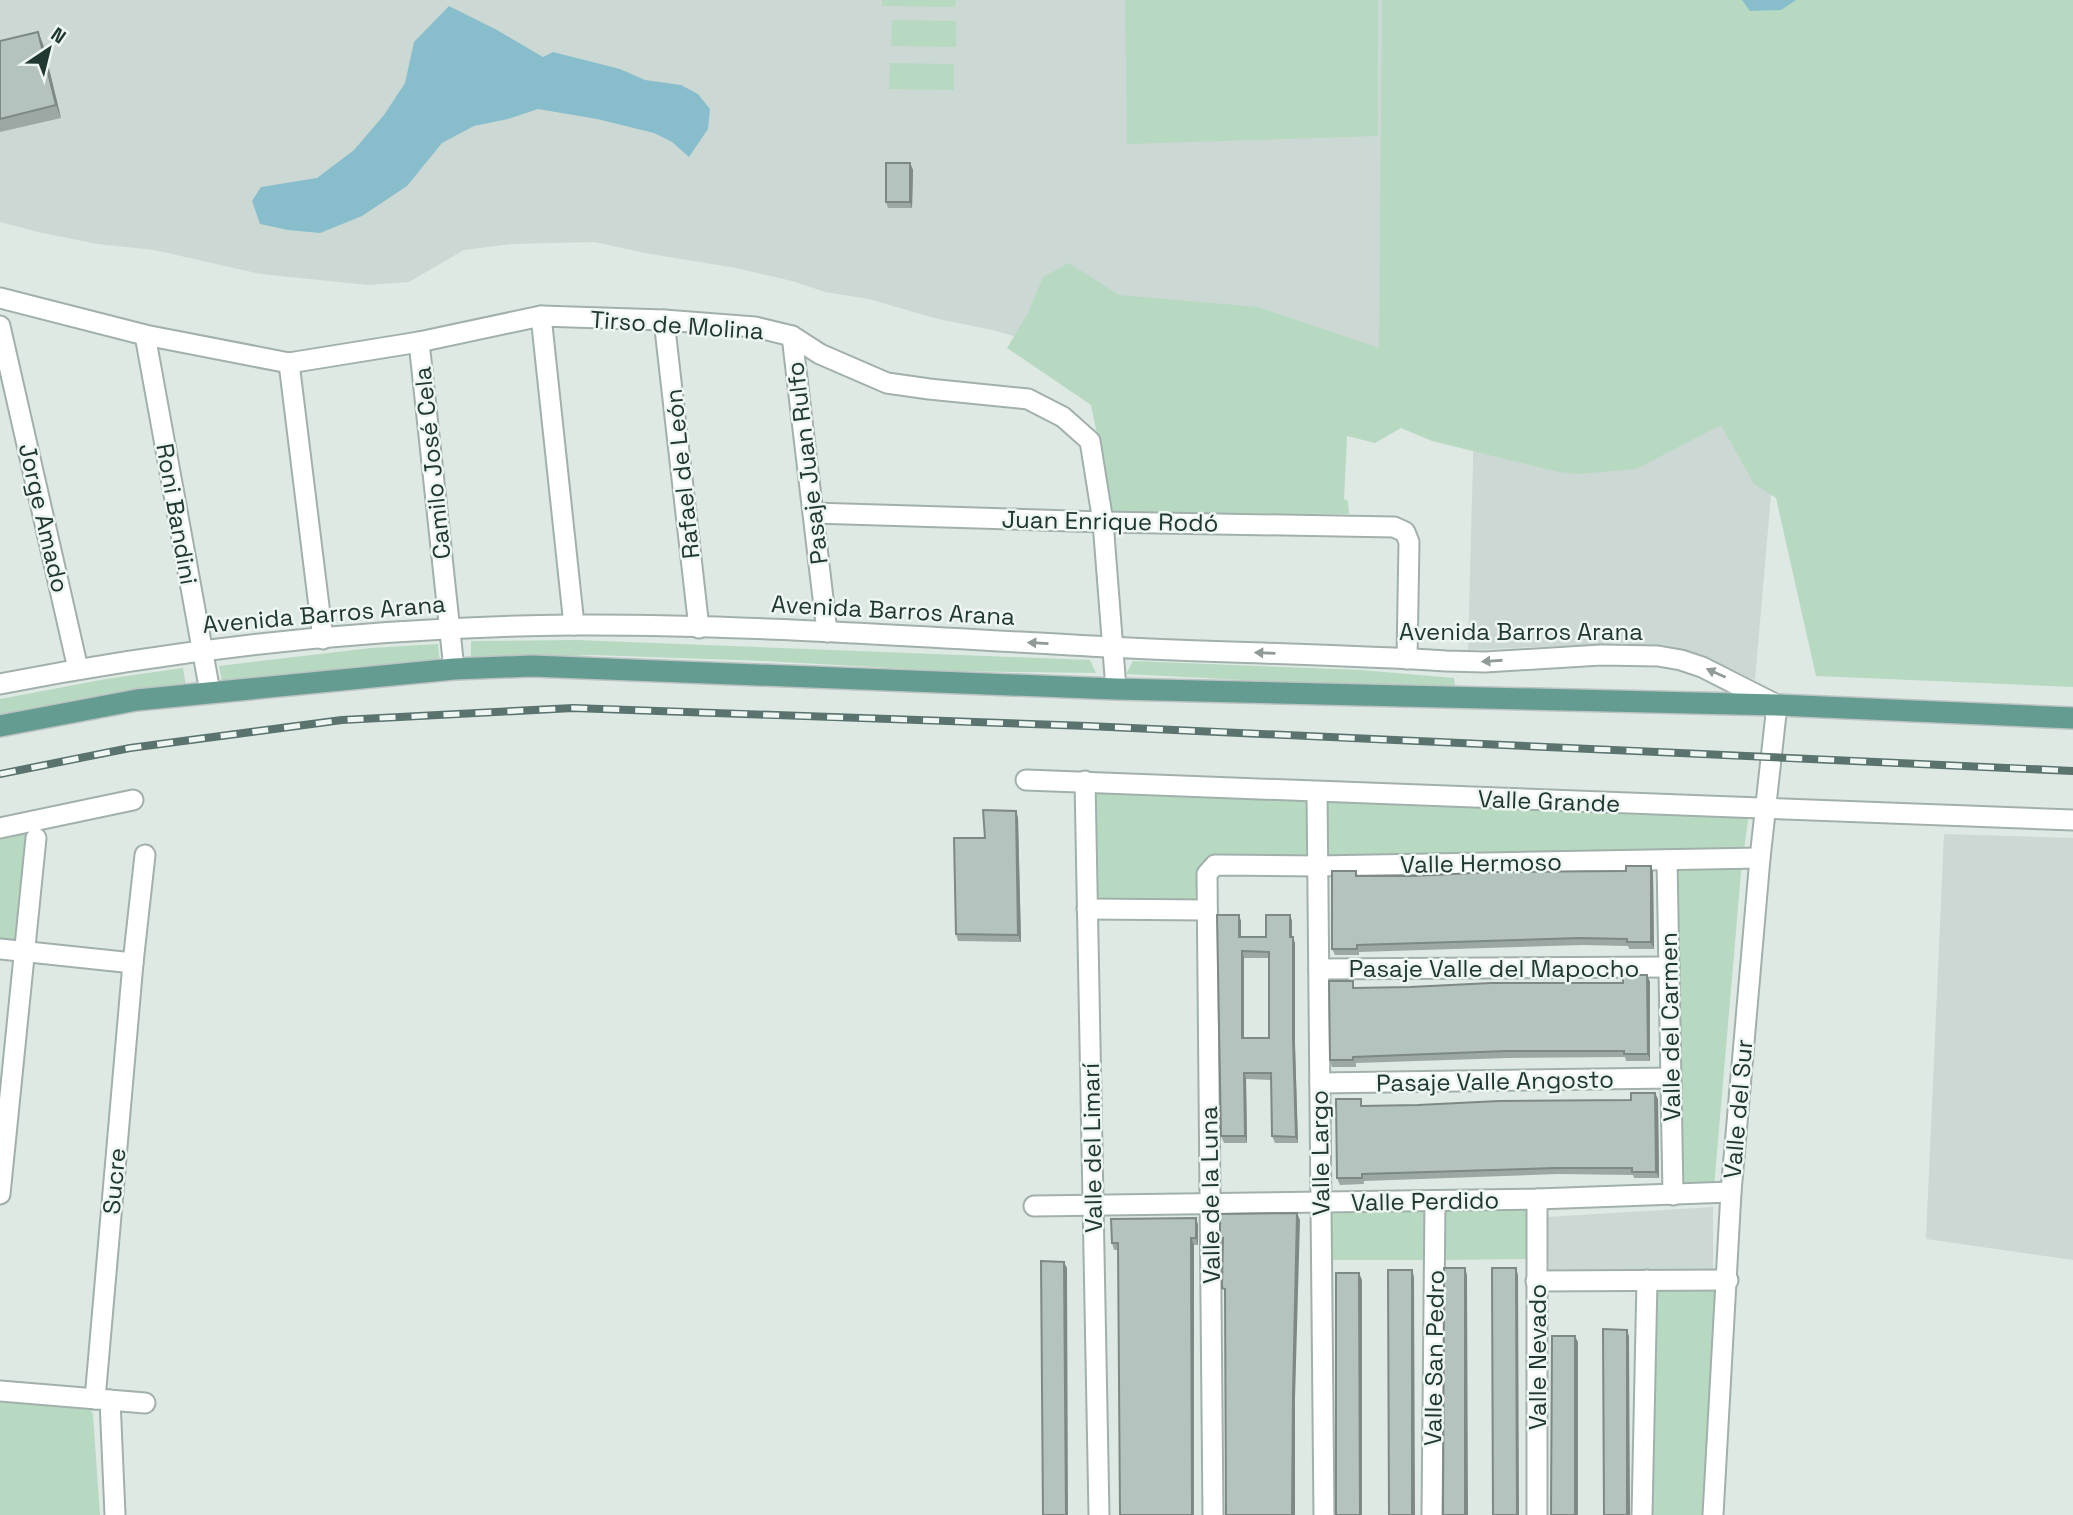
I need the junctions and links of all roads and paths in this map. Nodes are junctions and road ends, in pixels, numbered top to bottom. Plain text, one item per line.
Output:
1 (0, 298) edge
2 (541, 316) junction
3 (664, 320) junction
4 (0, 326) edge
5 (145, 335) junction
6 (792, 336) junction
7 (419, 342) junction
8 (289, 363) junction
9 (813, 513) junction
10 (1103, 522) junction
11 (574, 625) junction
12 (699, 628) junction
13 (450, 629) junction
14 (827, 632) junction
15 (323, 639) junction
16 (1114, 648) junction
17 (203, 650) junction
18 (1407, 659) junction
19 (454, 668) junction
20 (78, 669) junction
21 (0, 684) edge
22 (1116, 689) junction
23 (210, 692) junction
24 (1777, 705) junction
25 (2073, 718) edge
26 (0, 726) edge
27 (1026, 780) dead end
28 (1085, 781) junction
29 (1317, 792) junction
30 (133, 800) dead end
31 (1766, 809) junction
32 (2073, 820) edge
33 (0, 828) edge
34 (36, 838) dead end
35 (145, 855) dead end
36 (1760, 858) junction
37 (1667, 860) junction
38 (1317, 866) junction
39 (1207, 874) joint
40 (1087, 909) junction
41 (1207, 910) junction
42 (0, 949) edge
43 (24, 952) junction
44 (133, 963) junction
45 (1669, 967) junction
46 (1319, 969) junction
47 (1670, 1078) junction
48 (1320, 1083) junction
49 (1, 1161) edge
50 (1731, 1192) junction
51 (0, 1194) edge
52 (1673, 1195) junction
53 (1537, 1199) junction
54 (1435, 1201) junction
55 (1210, 1202) junction
56 (1321, 1203) junction
57 (1093, 1204) junction
58 (1034, 1206) dead end
59 (1647, 1280) junction
60 (1728, 1280) junction
61 (1536, 1282) junction
62 (0, 1391) edge
63 (102, 1400) junction
64 (145, 1403) dead end
65 (115, 1515) edge
66 (1099, 1515) edge
67 (1213, 1515) edge
68 (1324, 1515) edge
69 (1432, 1515) edge
70 (1537, 1515) edge
71 (1642, 1515) edge
72 (1713, 1515) edge

1 - 5 street, Tirso de Molina
2 - 3 street, Tirso de Molina
2 - 7 street, Tirso de Molina
2 - 11 street
3 - 6 street, Tirso de Molina
3 - 12 street, Rafael de León
4 - 20 street, Jorge Amado
5 - 8 street, Tirso de Molina
5 - 17 street, Roni Bandini
6 - 9 street, Pasaje Juan Rulfo
6 - 10 street, Tirso de Molina
7 - 8 street, Tirso de Molina
7 - 13 street, Camilo José Cela
8 - 15 street
9 - 10 street, Juan Enrique Rodó
9 - 14 street, Pasaje Juan Rulfo
10 - 16 street, Tirso de Molina
10 - 18 street, Juan Enrique Rodó
11 - 12 street, Avenida Barros Arana
11 - 13 street, Avenida Barros Arana
12 - 14 street, Avenida Barros Arana
13 - 15 street, Avenida Barros Arana
13 - 19 street, Camilo José Cela
16 -> 14 street, Avenida Barros Arana
15 - 17 street, Avenida Barros Arana
18 -> 16 street, Avenida Barros Arana
16 - 22 street, Tirso de Molina
17 - 20 street, Avenida Barros Arana
17 - 23 street, Roni Bandini
24 -> 18 street, Avenida Barros Arana
19 - 22 main road, Avenida Barros Arana
19 - 23 main road, Avenida Barros Arana
20 - 21 street, Avenida Barros Arana
22 - 24 main road, Avenida Barros Arana
23 - 26 main road, Avenida Barros Arana
24 - 25 main road, Avenida Barros Arana
24 - 31 street, Valle del Sur
27 - 28 street, Valle Grande
28 - 29 street, Valle Grande
28 - 40 street, Valle del Limarí
29 - 31 street, Valle Grande
29 - 38 street, Valle Largo
30 - 33 street
31 - 32 street, Valle Grande
31 - 36 street, Valle del Sur
34 - 43 street
35 - 44 street, Sucre
36 - 37 street, Valle Hermoso
36 - 50 street, Valle del Sur
37 - 38 street, Valle Hermoso
37 - 45 street, Valle del Carmen
38 - 39 street, Valle Hermoso
38 - 46 street, Valle Largo
39 - 41 street, Valle de la Luna
40 - 41 street
40 - 57 street, Valle del Limarí
41 - 55 street, Valle de la Luna
42 - 43 street
43 - 44 street
43 - 49 street
44 - 63 street, Sucre
45 - 46 street, Pasaje Valle del Mapocho
45 - 47 street, Valle del Carmen
46 - 48 street, Valle Largo
47 - 48 street, Pasaje Valle Angosto
47 - 52 street, Valle del Carmen
48 - 56 street, Valle Largo
49 - 51 street
50 - 52 street, Valle Perdido
50 - 60 street, Valle del Sur
52 - 53 street, Valle Perdido
53 - 54 street, Valle Perdido
53 - 61 street, Valle Nevado
54 - 56 street, Valle Perdido
54 - 69 street, Valle San Pedro
55 - 56 street, Valle Perdido
55 - 57 street, Valle Perdido
55 - 67 street, Valle de la Luna
56 - 68 street, Valle Largo
57 - 58 street, Valle Perdido
57 - 66 street, Valle del Limarí
59 - 60 street
59 - 61 street
59 - 71 street
60 - 72 street, Valle del Sur
61 - 70 street, Valle Nevado
62 - 63 street
63 - 64 street
63 - 65 street, Sucre

